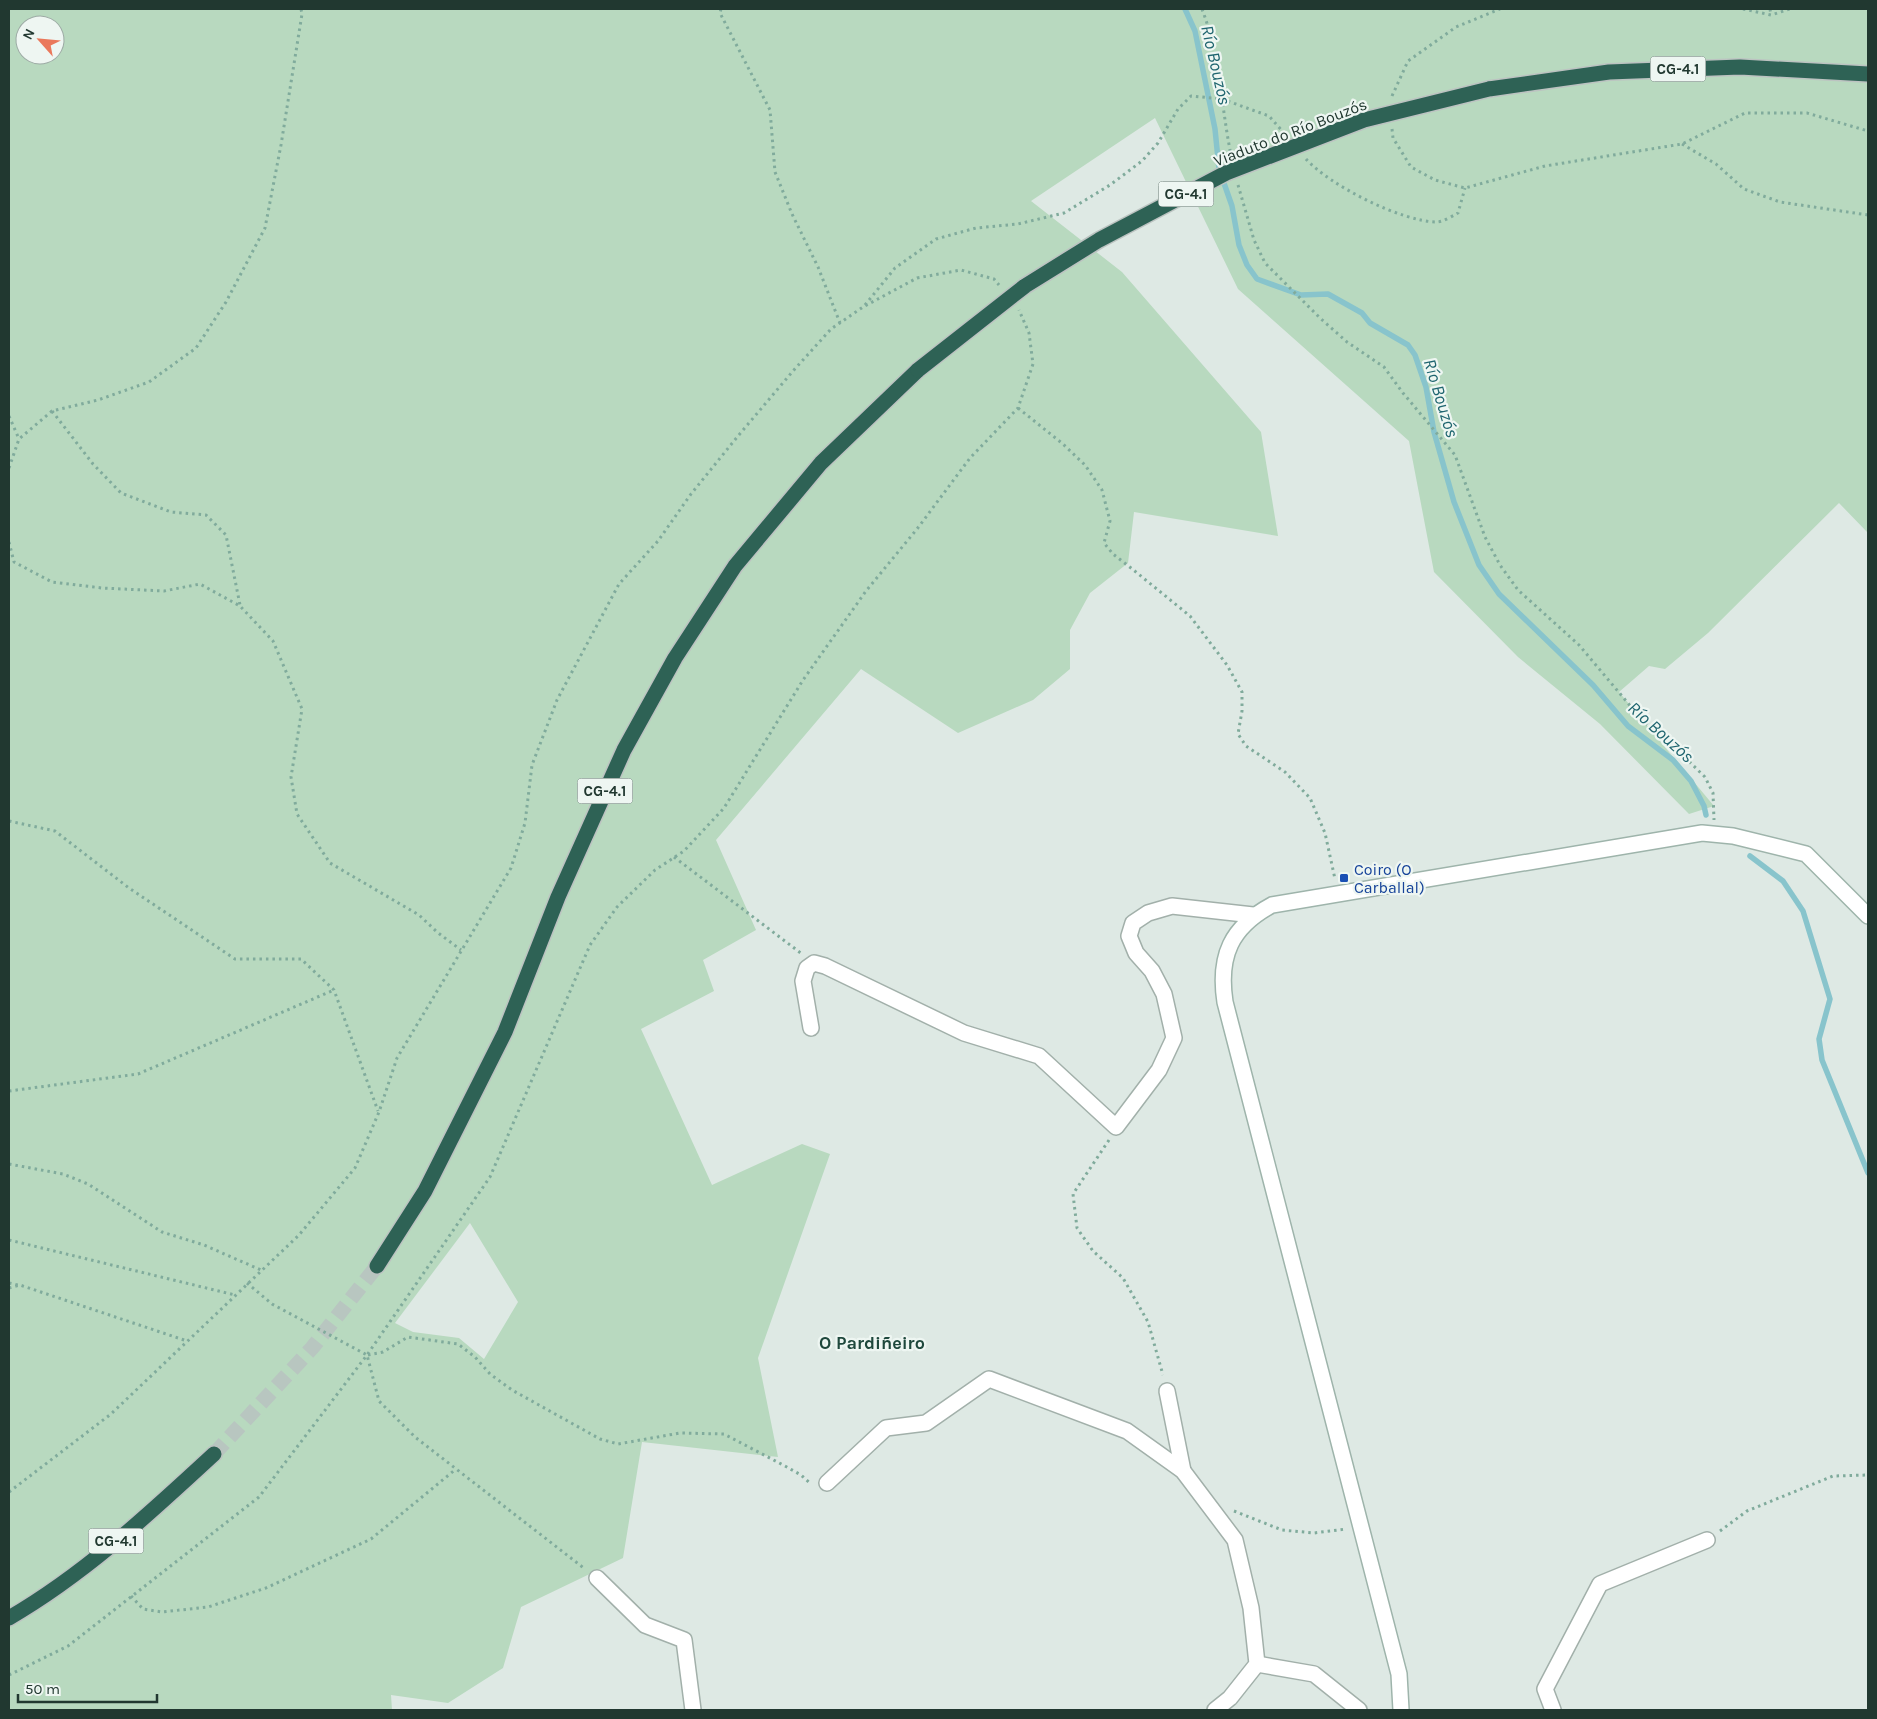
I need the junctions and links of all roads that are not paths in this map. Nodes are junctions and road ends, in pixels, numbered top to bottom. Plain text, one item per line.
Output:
1 (1868, 74) edge
2 (1253, 915) junction
3 (1868, 916) edge
4 (810, 1028) dead end
5 (377, 1266) tunnel mouth
6 (1167, 1390) road end
7 (214, 1454) tunnel mouth
8 (1183, 1470) junction
9 (827, 1483) road end
10 (1707, 1540) road end
11 (597, 1578) road end
12 (9, 1618) edge
13 (1257, 1664) junction
14 (693, 1710) edge
15 (1215, 1710) edge
16 (1359, 1710) edge
17 (1401, 1710) edge
18 (1553, 1710) edge

1 - 5 highway, Viaduto do Río Bouzós / CG-4.1, bridge
2 - 3 street
2 - 4 street
2 - 17 street
6 - 8 street
7 - 12 highway, CG-4.1
8 - 9 street
8 - 13 street
10 - 18 street
11 - 14 street
13 - 15 street
13 - 16 street

